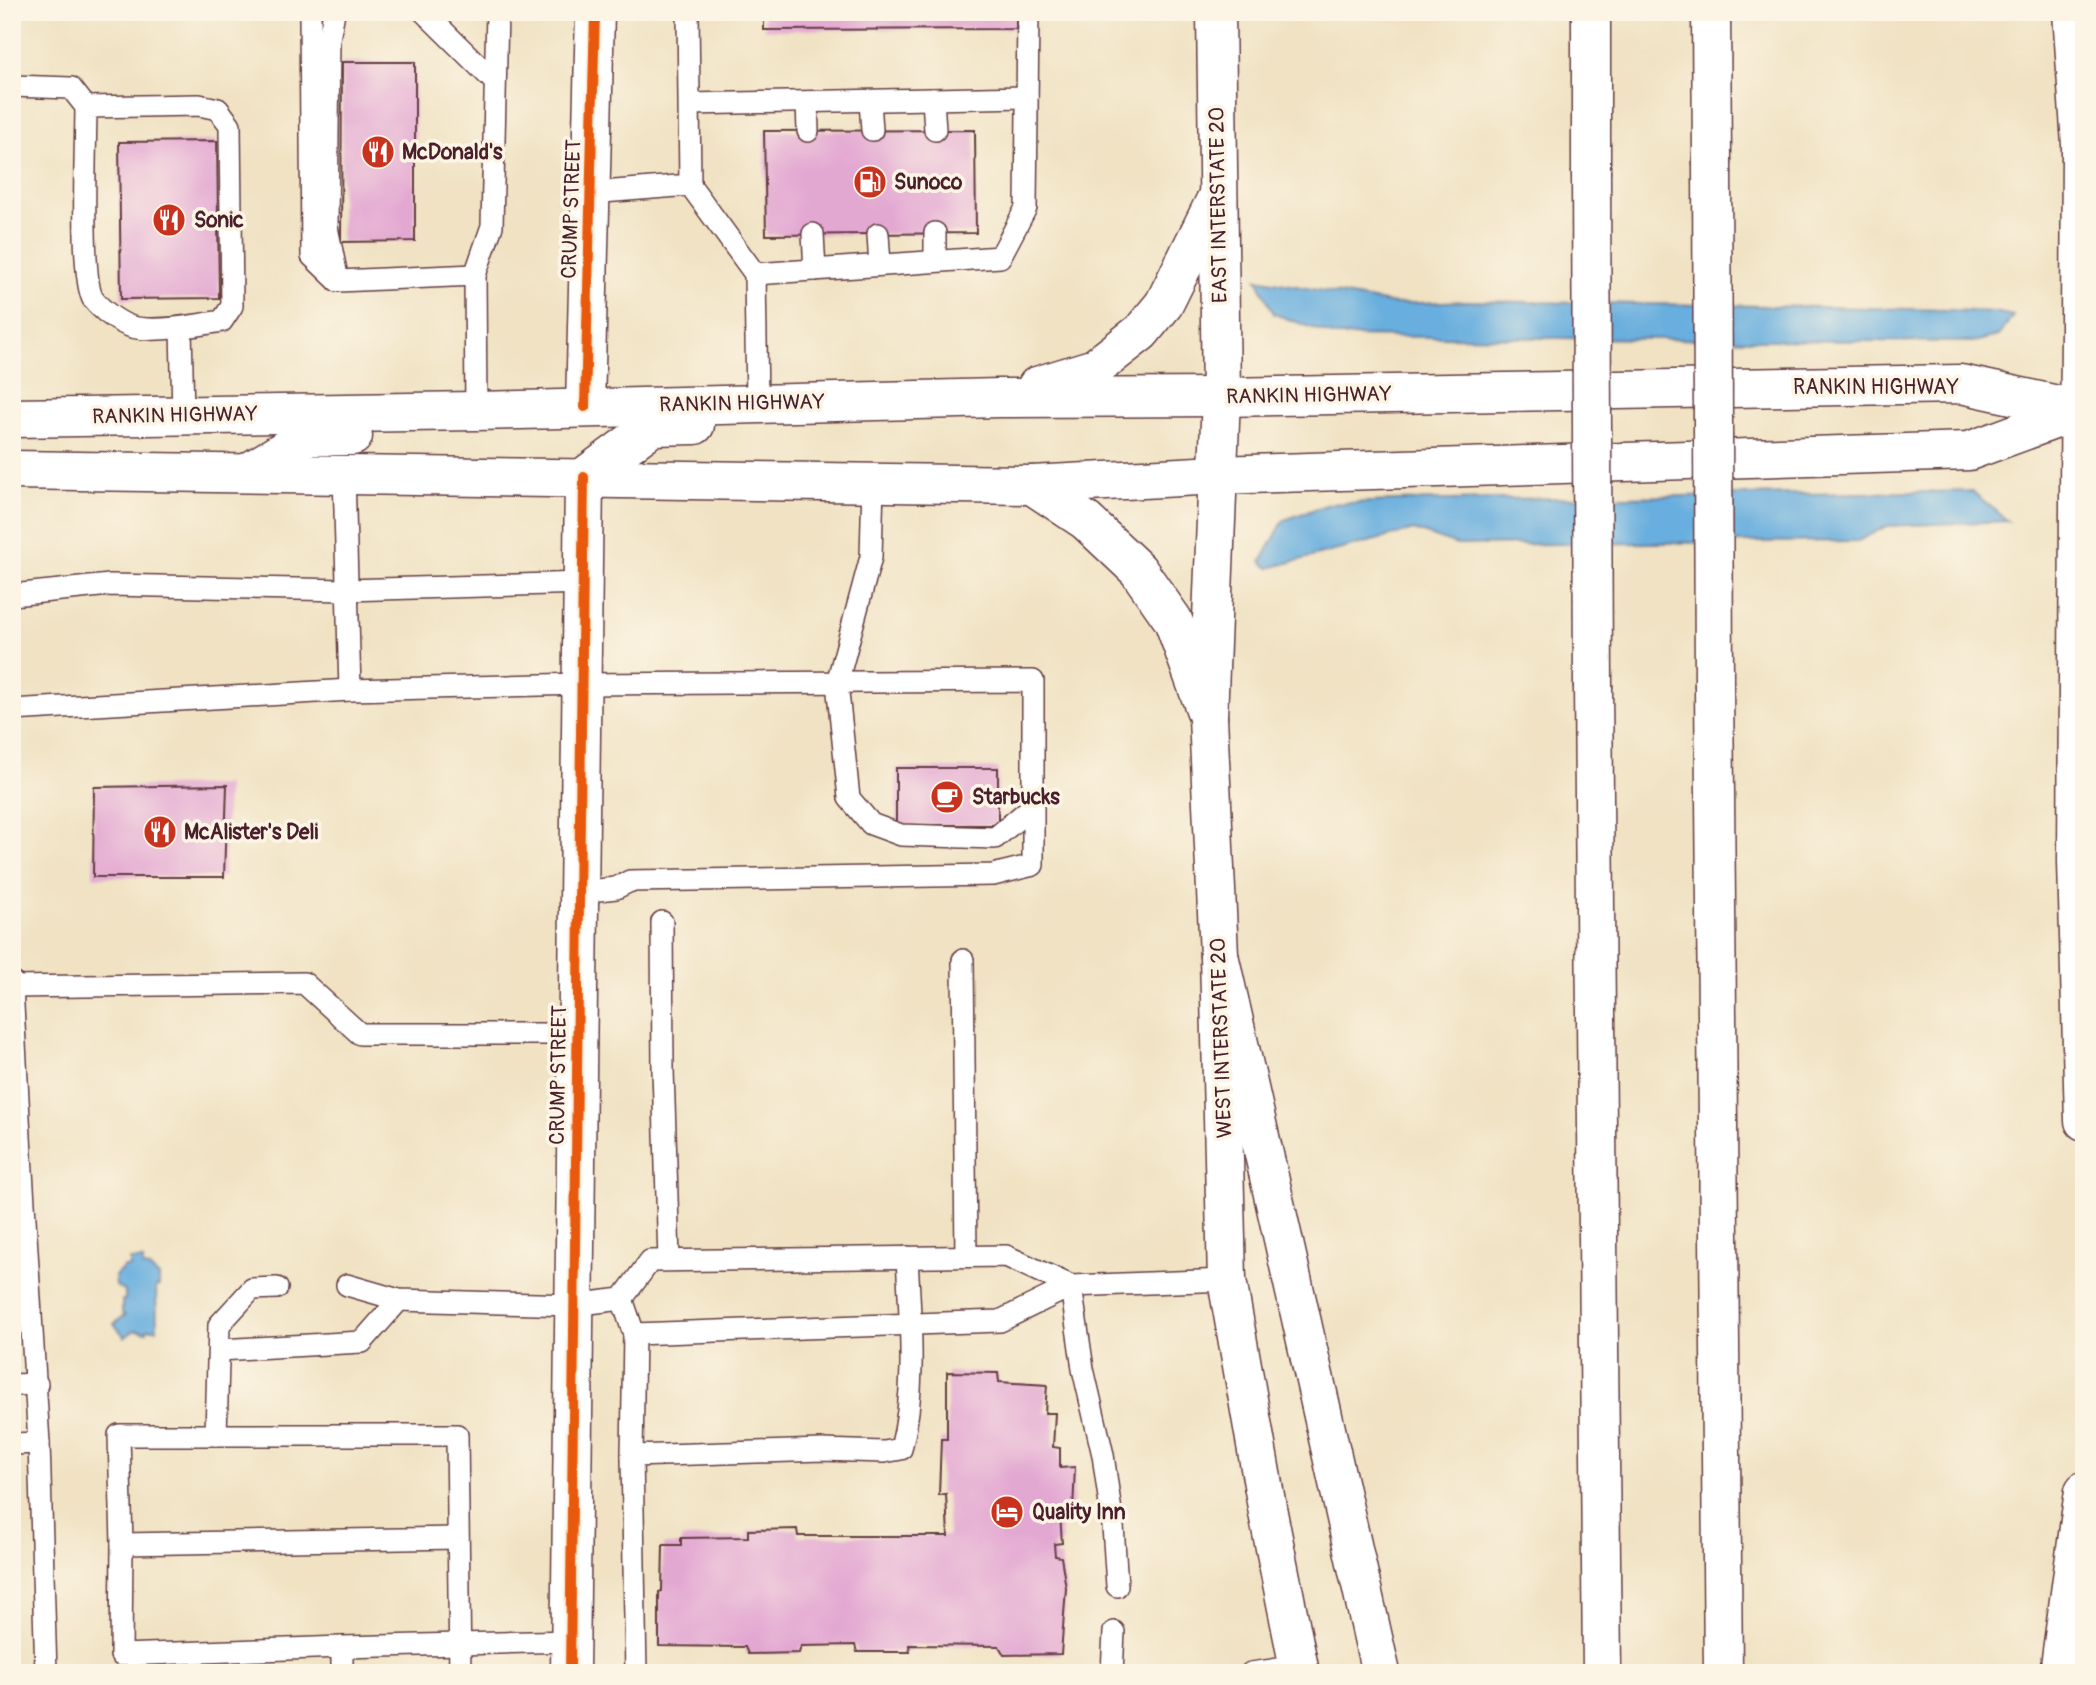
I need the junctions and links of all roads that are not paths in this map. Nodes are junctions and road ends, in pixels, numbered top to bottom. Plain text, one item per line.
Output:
1 (310, 12) edge
2 (334, 12) edge
3 (424, 12) edge
4 (497, 12) edge
5 (596, 12) edge
6 (688, 12) edge
7 (1028, 12) edge
8 (1216, 12) edge
9 (1591, 12) edge
10 (1711, 12) edge
11 (2072, 12) edge
12 (495, 82) junction
13 (12, 86) edge
14 (1027, 97) junction
15 (933, 99) junction
16 (870, 101) junction
17 (807, 102) junction
18 (690, 104) junction
19 (86, 107) junction
20 (872, 130) dead end
21 (935, 130) dead end
22 (808, 131) dead end
23 (2082, 132) edge
24 (690, 185) junction
25 (590, 193) junction
26 (1217, 197) junction
27 (936, 233) dead end
28 (813, 234) dead end
29 (877, 234) dead end
30 (935, 260) junction
31 (880, 265) junction
32 (815, 270) junction
33 (755, 274) junction
34 (475, 275) junction
35 (338, 281) junction
36 (181, 328) junction
37 (1221, 397) junction
38 (1000, 398) junction
39 (909, 400) junction
40 (757, 403) junction
41 (585, 407) junction
42 (2081, 410) junction
43 (476, 411) junction
44 (183, 414) junction
45 (12, 418) edge
46 (12, 470) edge
47 (250, 472) junction
48 (344, 474) junction
49 (1217, 475) junction
50 (584, 477) junction
51 (873, 482) junction
52 (1031, 485) junction
53 (583, 583) junction
54 (346, 590) junction
55 (12, 595) edge
56 (837, 683) junction
57 (582, 684) junction
58 (350, 690) junction
59 (12, 710) edge
60 (1208, 718) junction
61 (1033, 806) junction
62 (580, 892) junction
63 (662, 922) dead end
64 (1219, 955) junction
65 (963, 960) dead end
66 (12, 985) edge
67 (578, 1034) junction
68 (15, 1074) edge
69 (2084, 1121) edge
70 (17, 1155) edge
71 (966, 1256) junction
72 (907, 1257) junction
73 (669, 1260) junction
74 (1227, 1280) junction
75 (347, 1285) dead end
76 (1071, 1286) junction
77 (277, 1288) dead end
78 (399, 1300) junction
79 (622, 1300) junction
80 (573, 1305) junction
81 (22, 1308) edge
82 (910, 1325) junction
83 (634, 1334) junction
84 (219, 1350) junction
85 (12, 1384) edge
86 (37, 1384) junction
87 (216, 1435) junction
88 (39, 1443) junction
89 (12, 1444) edge
90 (632, 1455) junction
91 (2084, 1491) edge
92 (458, 1538) junction
93 (122, 1544) junction
94 (1117, 1586) dead end
95 (1114, 1632) dead end
96 (460, 1644) junction
97 (342, 1647) junction
98 (571, 1657) edge
99 (1299, 1669) edge
100 (46, 1673) edge
101 (342, 1673) edge
102 (460, 1673) edge
103 (636, 1673) edge
104 (1112, 1673) edge
105 (1251, 1673) edge
106 (1381, 1673) edge
107 (1602, 1673) edge
108 (1723, 1673) edge
109 (2059, 1673) edge

1 - 35 lane
2 - 35 lane
3 - 12 lane
4 - 12 lane
5 - 25 main road, CRUMP STREET
6 - 18 lane
7 - 14 lane
8 - 26 main road, EAST INTERSTATE 20
9 - 107 main road, bridge
10 - 108 main road, bridge
11 - 23 main road
12 - 34 lane
13 - 19 lane
14 - 15 lane
14 - 30 lane
15 - 16 lane
15 - 21 lane
16 - 17 lane
16 - 20 lane
17 - 18 lane
17 - 22 lane
18 - 24 lane
19 - 36 lane
19 - 36 lane
23 - 42 main road
24 - 25 lane
24 - 33 lane
25 - 41 main road, CRUMP STREET
26 - 37 main road, EAST INTERSTATE 20
26 - 38 main road
27 - 30 lane
28 - 32 lane
29 - 31 lane
30 - 31 lane
31 - 32 lane
32 - 33 lane
33 - 40 lane
34 - 35 lane
34 - 43 lane
36 - 44 lane
37 - 38 main road, RANKIN HIGHWAY
37 - 42 main road, RANKIN HIGHWAY
37 - 49 main road, WEST INTERSTATE 20
38 - 39 main road, RANKIN HIGHWAY
39 - 40 main road, RANKIN HIGHWAY
39 - 50 main road
40 - 41 main road, RANKIN HIGHWAY
41 - 43 main road, RANKIN HIGHWAY
41 - 47 main road
42 - 49 main road
42 - 69 main road
43 - 44 main road, RANKIN HIGHWAY
44 - 45 main road, RANKIN HIGHWAY
46 - 47 main road
47 - 48 main road
48 - 50 main road
48 - 54 lane
49 - 52 main road
49 - 60 main road, WEST INTERSTATE 20
50 - 51 main road
50 - 53 main road, CRUMP STREET
51 - 52 main road
51 - 56 lane
52 - 60 main road
53 - 54 lane
53 - 57 main road, CRUMP STREET
54 - 55 lane
54 - 58 lane
56 - 57 lane
56 - 61 lane
56 - 61 lane
57 - 58 lane
57 - 62 main road, CRUMP STREET
58 - 59 lane
60 - 64 main road, WEST INTERSTATE 20
61 - 62 lane
62 - 67 main road, CRUMP STREET
63 - 73 lane
64 - 74 main road, WEST INTERSTATE 20
64 - 106 main road
65 - 71 lane
66 - 67 lane
66 - 68 lane
67 - 80 main road, CRUMP STREET
68 - 70 lane
70 - 81 lane
71 - 72 lane
71 - 76 lane
72 - 73 lane
72 - 82 lane
73 - 79 lane
74 - 76 lane
74 - 99 main road, WEST INTERSTATE 20
75 - 78 lane
76 - 82 lane
76 - 94 lane
77 - 84 lane
78 - 80 lane
78 - 84 lane
79 - 80 lane
79 - 83 lane
80 - 98 main road, CRUMP STREET
81 - 86 lane
82 - 83 lane
82 - 90 lane
83 - 90 lane
84 - 87 lane
85 - 86 lane
86 - 88 lane
87 - 92 lane
87 - 93 lane
88 - 89 lane
88 - 100 lane
90 - 103 lane
91 - 109 main road
92 - 93 lane
92 - 96 lane
93 - 97 lane
95 - 104 lane
96 - 97 lane
96 - 98 lane
96 - 102 lane
97 - 101 lane
99 - 105 lane

